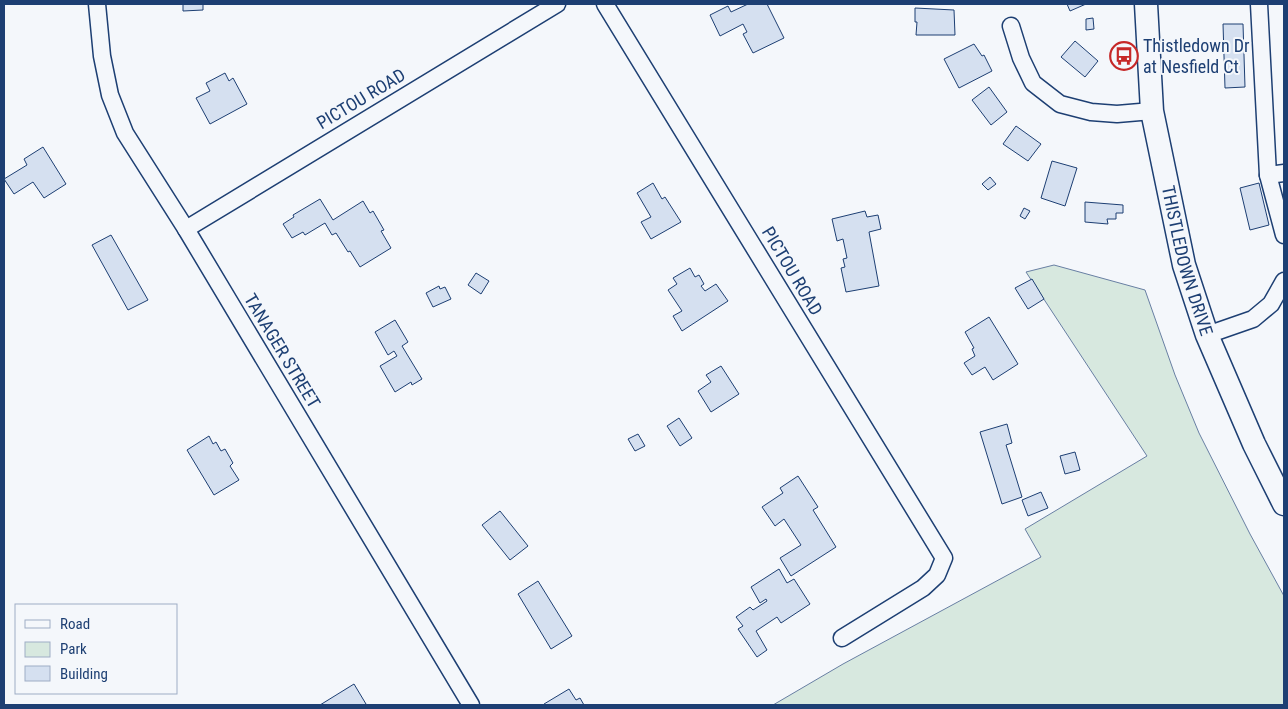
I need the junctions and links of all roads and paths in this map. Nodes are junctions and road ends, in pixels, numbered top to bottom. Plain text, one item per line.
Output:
1 (97, 4) edge
2 (557, 4) edge
3 (605, 4) edge
4 (1146, 4) edge
5 (1259, 4) edge
6 (1011, 26) dead end
7 (1152, 111) junction
8 (1284, 173) edge
9 (1268, 175) junction
10 (186, 229) junction
11 (1284, 235) edge
12 (1284, 281) edge
13 (1207, 335) junction
14 (1284, 504) edge
15 (842, 638) dead end
16 (472, 705) edge

1 - 10 street, TANAGER STREET
2 - 10 street, PICTOU ROAD
3 - 15 street, PICTOU ROAD
4 - 7 main road, THISTLEDOWN DRIVE
5 - 9 street
6 - 7 street
7 - 13 main road, THISTLEDOWN DRIVE
8 - 9 street
9 - 11 street
10 - 16 street, TANAGER STREET
12 - 13 street
13 - 14 main road, THISTLEDOWN DRIVE

